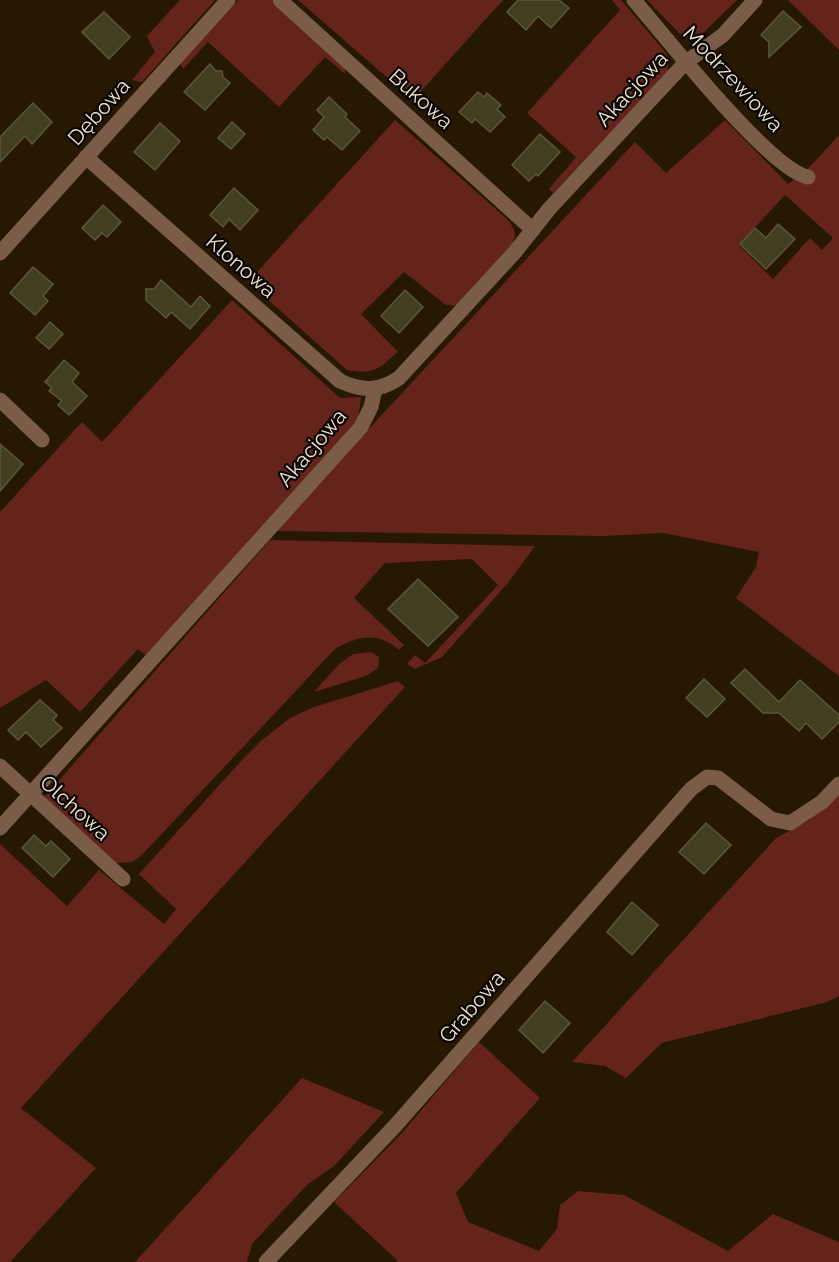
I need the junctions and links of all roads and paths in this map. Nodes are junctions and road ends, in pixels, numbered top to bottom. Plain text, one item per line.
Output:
1 (228, 0) edge
2 (280, 0) edge
3 (634, 0) edge
4 (755, 0) edge
5 (685, 63) junction
6 (86, 157) junction
7 (808, 177) dead end
8 (533, 230) junction
9 (0, 253) edge
10 (375, 389) junction
11 (0, 400) edge
12 (42, 440) dead end
13 (0, 766) edge
14 (839, 784) edge
15 (30, 795) junction
16 (0, 828) edge
17 (123, 879) dead end
18 (266, 1262) edge

1 - 6 street, Dębowa
2 - 8 street, Bukowa
3 - 5 street, Modrzewiowa
4 - 5 street, Akacjowa
5 - 7 street, Modrzewiowa
5 - 8 street, Akacjowa
6 - 9 street, Dębowa
6 - 10 street, Klonowa
8 - 10 street, Akacjowa
10 - 15 street, Akacjowa
11 - 12 street
13 - 15 street, Olchowa
14 - 18 street, Grabowa
15 - 16 street, Akacjowa
15 - 17 street, Olchowa

